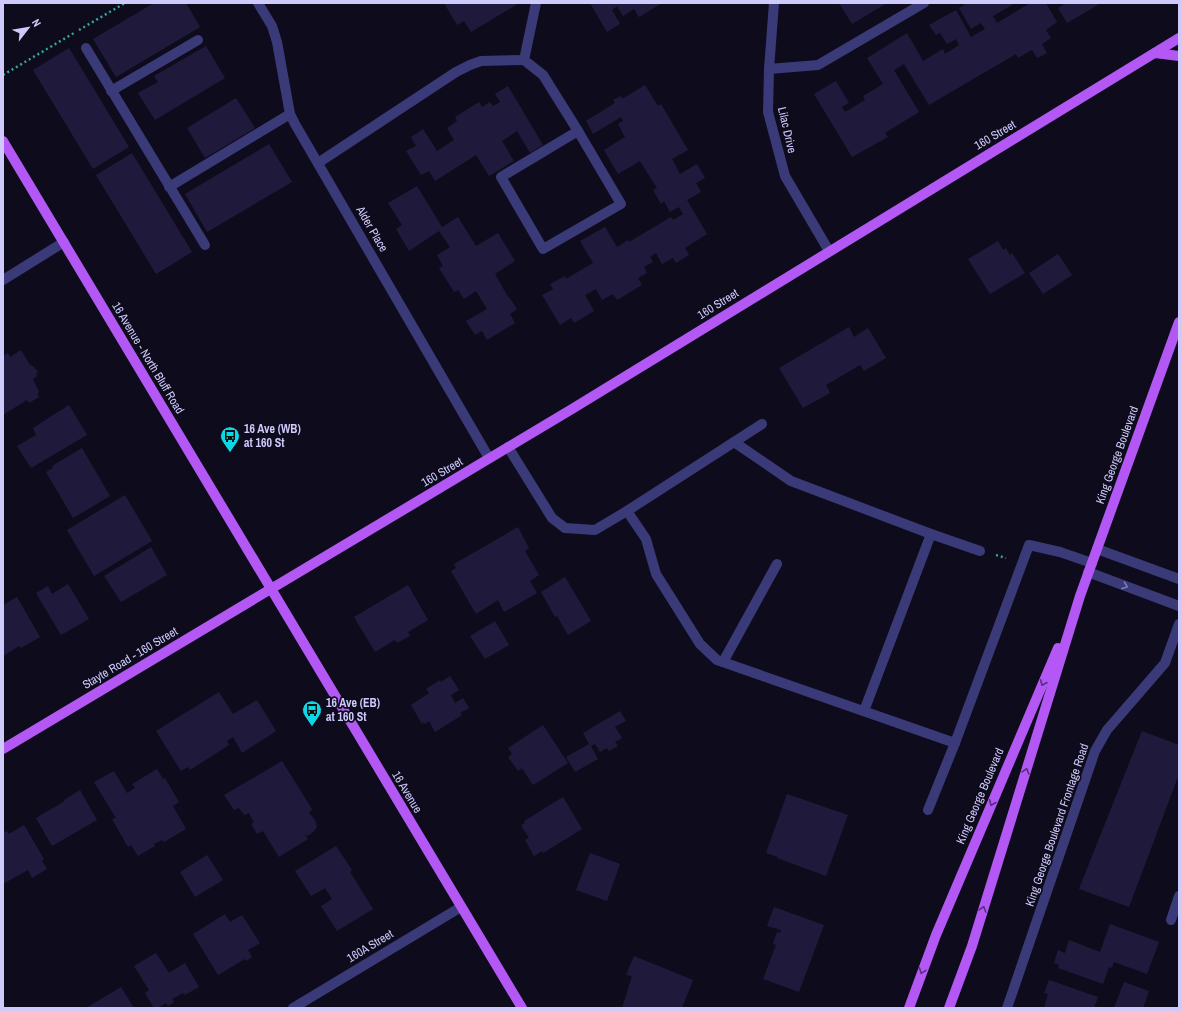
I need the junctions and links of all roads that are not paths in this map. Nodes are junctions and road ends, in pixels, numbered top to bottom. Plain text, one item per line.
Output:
1 (258, 3) edge
2 (536, 3) edge
3 (774, 3) edge
4 (923, 3) edge
5 (1179, 38) edge
6 (198, 40) dead end
7 (86, 48) dead end
8 (1154, 52) junction
9 (1179, 56) edge
10 (524, 60) junction
11 (769, 69) junction
12 (111, 91) junction
13 (290, 114) junction
14 (578, 131) junction
15 (3, 141) edge
16 (318, 163) junction
17 (169, 187) junction
18 (64, 242) junction
19 (205, 246) dead end
20 (830, 251) junction
21 (3, 280) edge
22 (1179, 322) edge
23 (762, 424) dead end
24 (734, 442) junction
25 (508, 447) junction
26 (490, 458) junction
27 (628, 511) junction
28 (931, 534) junction
29 (1097, 548) junction
30 (980, 551) road end
31 (777, 564) dead end
32 (1090, 567) junction
33 (1179, 579) edge
34 (270, 589) junction
35 (1080, 596) junction
36 (1179, 606) edge
37 (1179, 624) edge
38 (723, 662) junction
39 (864, 711) junction
40 (955, 743) junction
41 (3, 749) edge
42 (928, 810) dead end
43 (1179, 896) edge
44 (461, 906) junction
45 (1171, 920) dead end
46 (293, 1008) edge
47 (522, 1008) edge
48 (909, 1008) edge
49 (949, 1008) edge
50 (1007, 1008) edge

1 - 13 street, Alder Place
2 - 10 street
3 - 11 street, Lilac Drive
4 - 11 street
5 - 8 main road, 160 Street
6 - 12 street
7 - 12 street
8 - 9 main road
8 - 20 main road, 160 Street
10 - 14 street
10 - 16 street
11 - 20 street, Lilac Drive
12 - 17 street
13 - 16 street, Alder Place
13 - 17 street
14 - 14 street
15 - 18 main road, 16 Avenue - North Bluff Road
16 - 26 street, Alder Place
17 - 19 street
18 - 21 street
18 - 34 main road, 16 Avenue - North Bluff Road
20 - 25 main road, 160 Street
22 - 29 main road, King George Boulevard
23 - 24 street
24 - 27 street
24 - 28 street
25 - 26 main road, 160 Street
25 - 27 street
26 - 34 main road, 160 Street
27 - 38 street
28 - 30 street
28 - 39 street
29 - 32 main road, King George Boulevard
29 - 33 street
31 - 38 street
32 - 35 main road, King George Boulevard
32 -> 36 street
32 - 40 street
34 - 41 main road, Stayte Road - 160 Street
34 - 44 main road, 16 Avenue
35 -> 48 main road, King George Boulevard
49 -> 35 main road, King George Boulevard
37 - 50 street, King George Boulevard Frontage Road
38 - 39 street
39 - 40 street
40 - 42 street
43 - 45 street
44 - 46 street, 160A Street
44 - 47 main road, 16 Avenue

